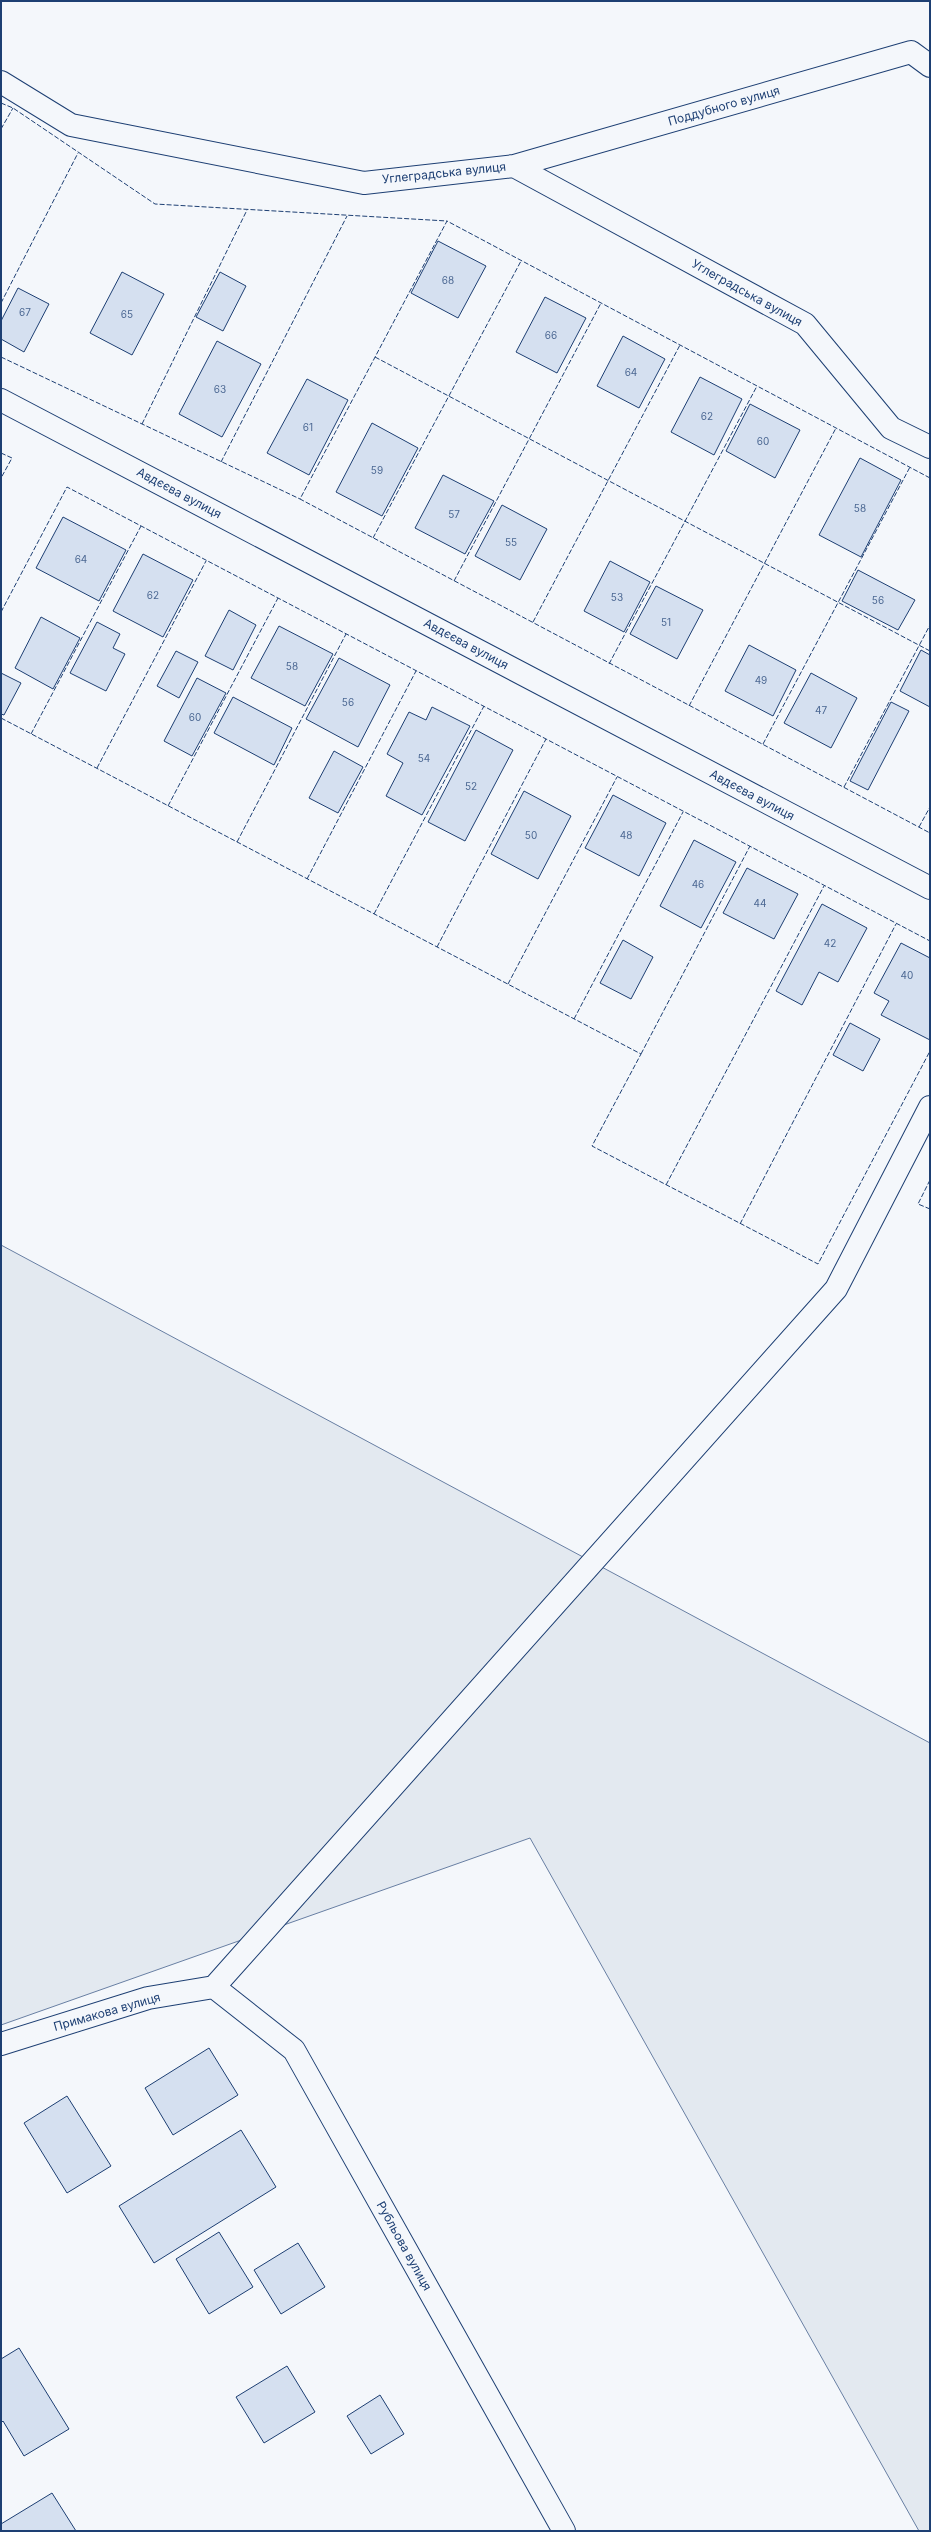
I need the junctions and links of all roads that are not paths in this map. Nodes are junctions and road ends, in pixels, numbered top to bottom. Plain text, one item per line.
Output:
1 (930, 66) edge
2 (1, 82) edge
3 (514, 166) junction
4 (1, 400) edge
5 (930, 447) edge
6 (930, 888) edge
7 (930, 1107) edge
8 (214, 1987) junction
9 (1, 2044) edge
10 (564, 2531) edge

1 - 3 street, Поддубного вулиця
2 - 3 street, Углеградська вулиця
3 - 5 street, Углеградська вулиця
4 - 6 street, Авдєєва вулиця
7 - 8 street
8 - 9 street, Примакова вулиця
8 - 10 street, Рубльова вулиця

